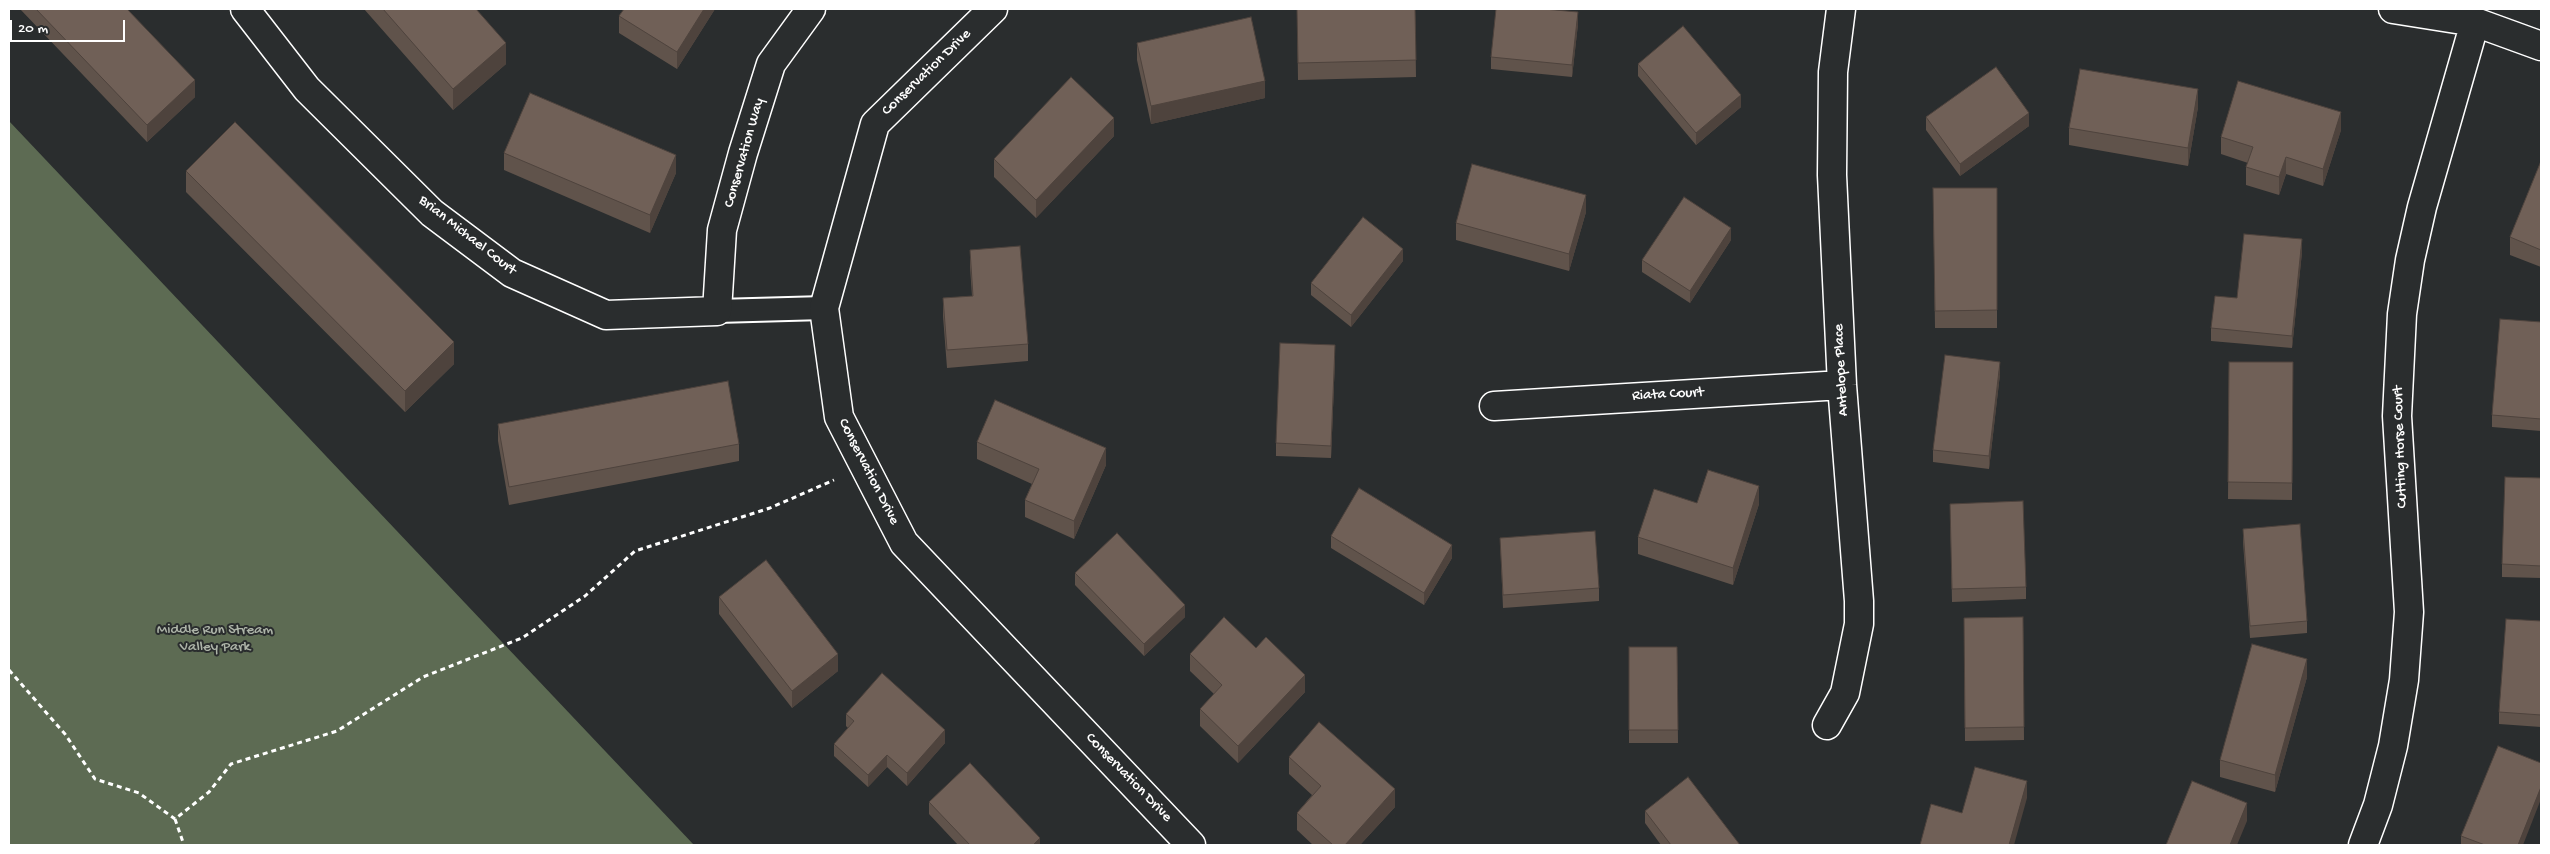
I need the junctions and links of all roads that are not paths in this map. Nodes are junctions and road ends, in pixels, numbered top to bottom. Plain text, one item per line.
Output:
1 (245, 9) edge
2 (811, 9) edge
3 (992, 9) edge
4 (1841, 9) edge
5 (2393, 9) edge
6 (2475, 22) junction
7 (2541, 46) edge
8 (824, 308) junction
9 (717, 311) junction
10 (1842, 385) junction
11 (1494, 406) dead end
12 (1827, 725) dead end
13 (1191, 845) edge
14 (2363, 845) edge

1 - 9 street, Brian Michael Court
2 - 9 street, Conservation Way
3 - 8 street, Conservation Drive
4 - 10 street, Antelope Place
5 - 6 street
6 - 7 street
6 - 14 street, Cutting Horse Court
8 - 9 lane, Brian Michael Court
8 - 13 street, Conservation Drive
10 - 11 street, Riata Court
10 - 12 street, Antelope Place

